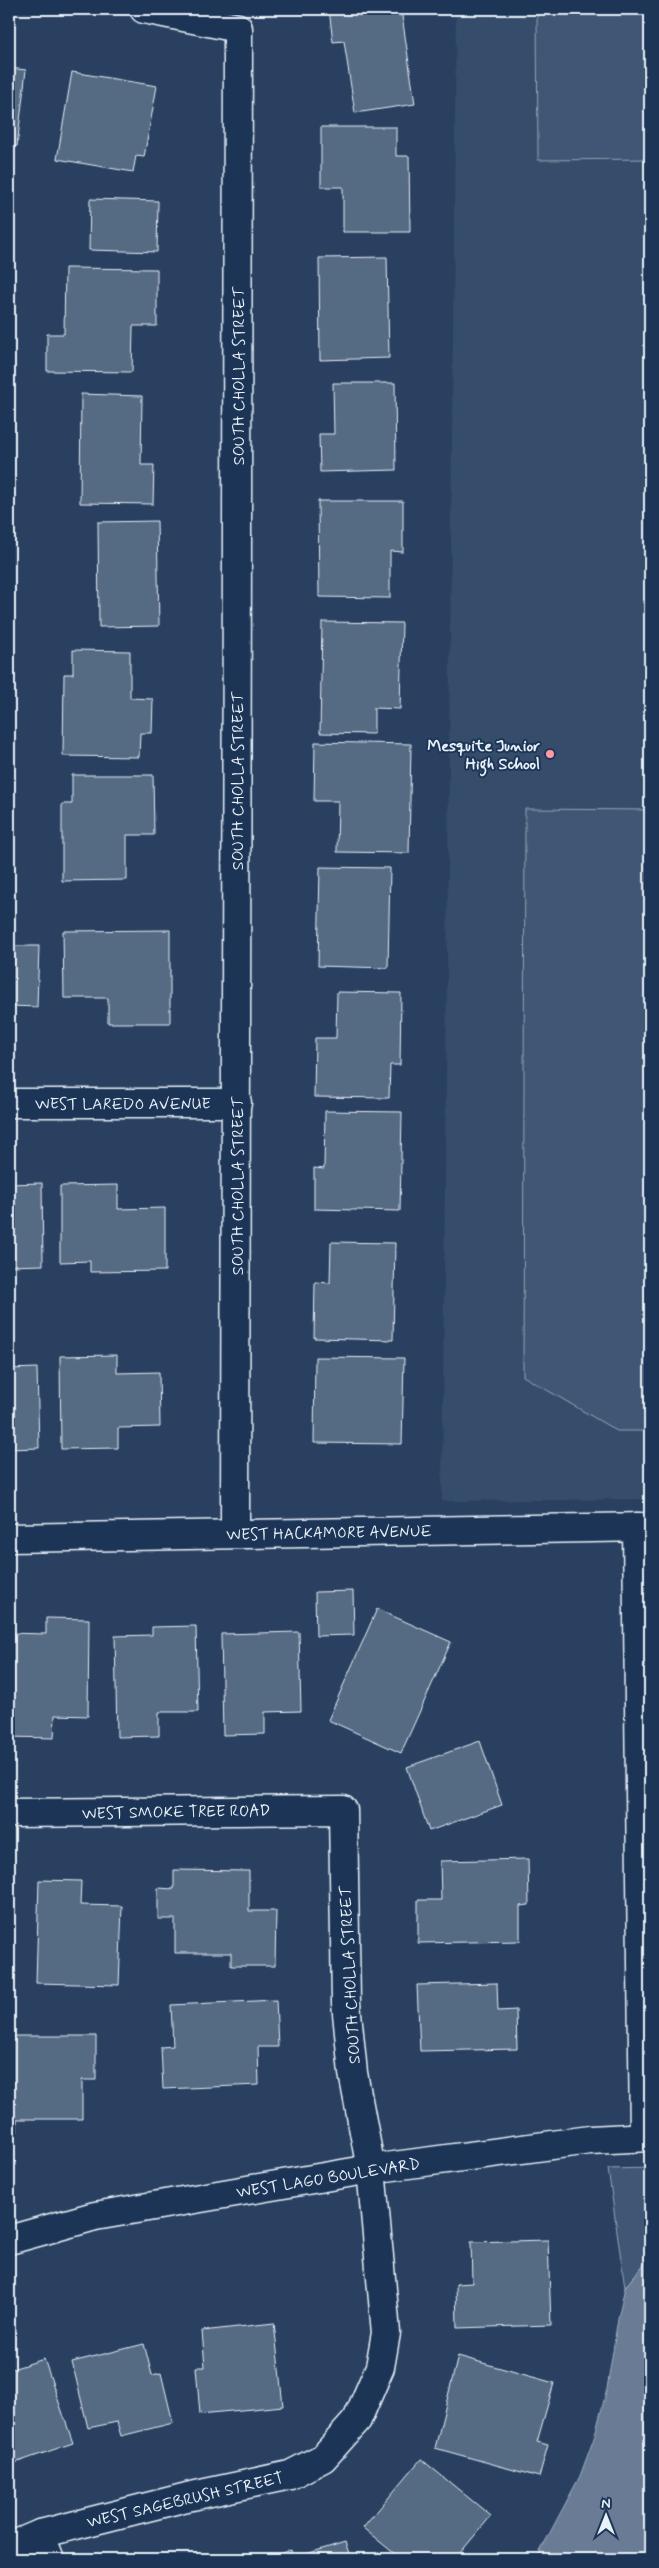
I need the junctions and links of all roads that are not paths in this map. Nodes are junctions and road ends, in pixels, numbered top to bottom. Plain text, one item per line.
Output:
1 (144, 9) edge
2 (9, 1103) edge
3 (237, 1103) junction
4 (643, 1527) edge
5 (235, 1533) junction
6 (9, 1538) edge
7 (343, 1810) joint
8 (9, 1813) edge
9 (647, 2136) edge
10 (371, 2169) junction
11 (9, 2240) edge
12 (40, 2534) junction
13 (9, 2547) edge
14 (50, 2559) edge

1 - 3 street, SOUTH CHOLLA STREET
2 - 3 street, WEST LAREDO AVENUE
3 - 5 street, SOUTH CHOLLA STREET
4 - 5 street, WEST HACKAMORE AVENUE
4 - 9 street
5 - 6 street, WEST HACKAMORE AVENUE
7 - 8 street, WEST SMOKE TREE ROAD
7 - 10 street, SOUTH CHOLLA STREET
9 - 10 street, WEST LAGO BOULEVARD
10 - 11 street, WEST LAGO BOULEVARD
10 - 12 street, WEST SAGEBRUSH STREET
12 - 13 street, WEST SAGEBRUSH STREET
12 - 14 street

